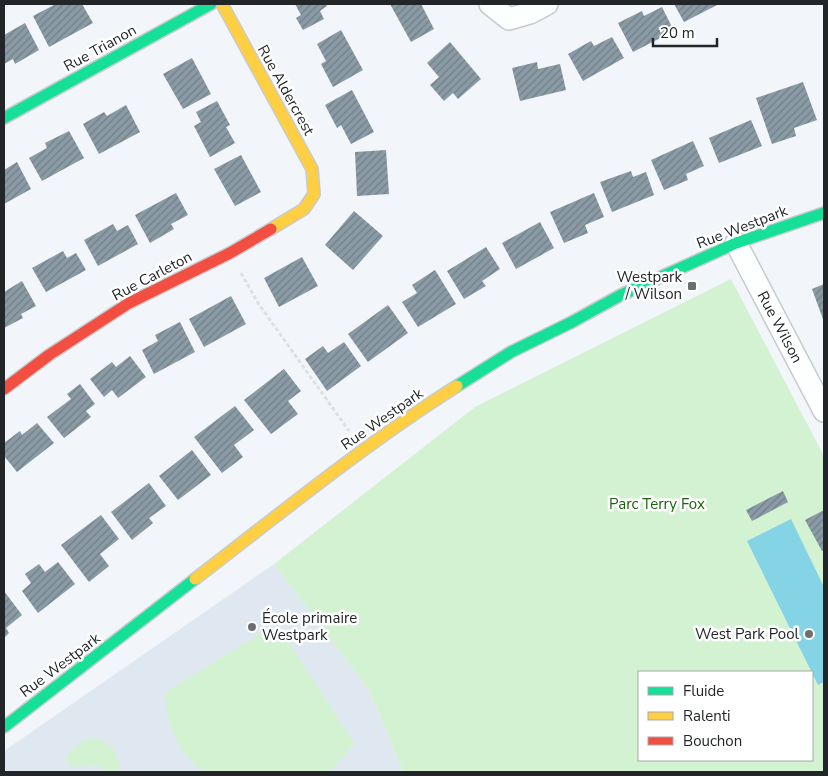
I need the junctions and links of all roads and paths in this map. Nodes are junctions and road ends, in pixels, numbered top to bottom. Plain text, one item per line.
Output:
1 (211, 4) edge
2 (222, 4) edge
3 (490, 4) edge
4 (547, 4) edge
5 (4, 118) edge
6 (314, 194) joint
7 (824, 213) edge
8 (736, 242) junction
9 (230, 253) junction
10 (4, 389) edge
11 (824, 412) edge
12 (350, 431) dead end
13 (4, 727) edge

1 - 5 street, Rue Trianon
2 - 6 street, Rue Aldercrest
3 - 4 street
6 - 9 street, Rue Carleton
7 - 8 street, Rue Westpark
8 - 11 street, Rue Wilson
8 - 13 street, Rue Westpark
9 - 10 street, Rue Carleton
9 - 12 path

